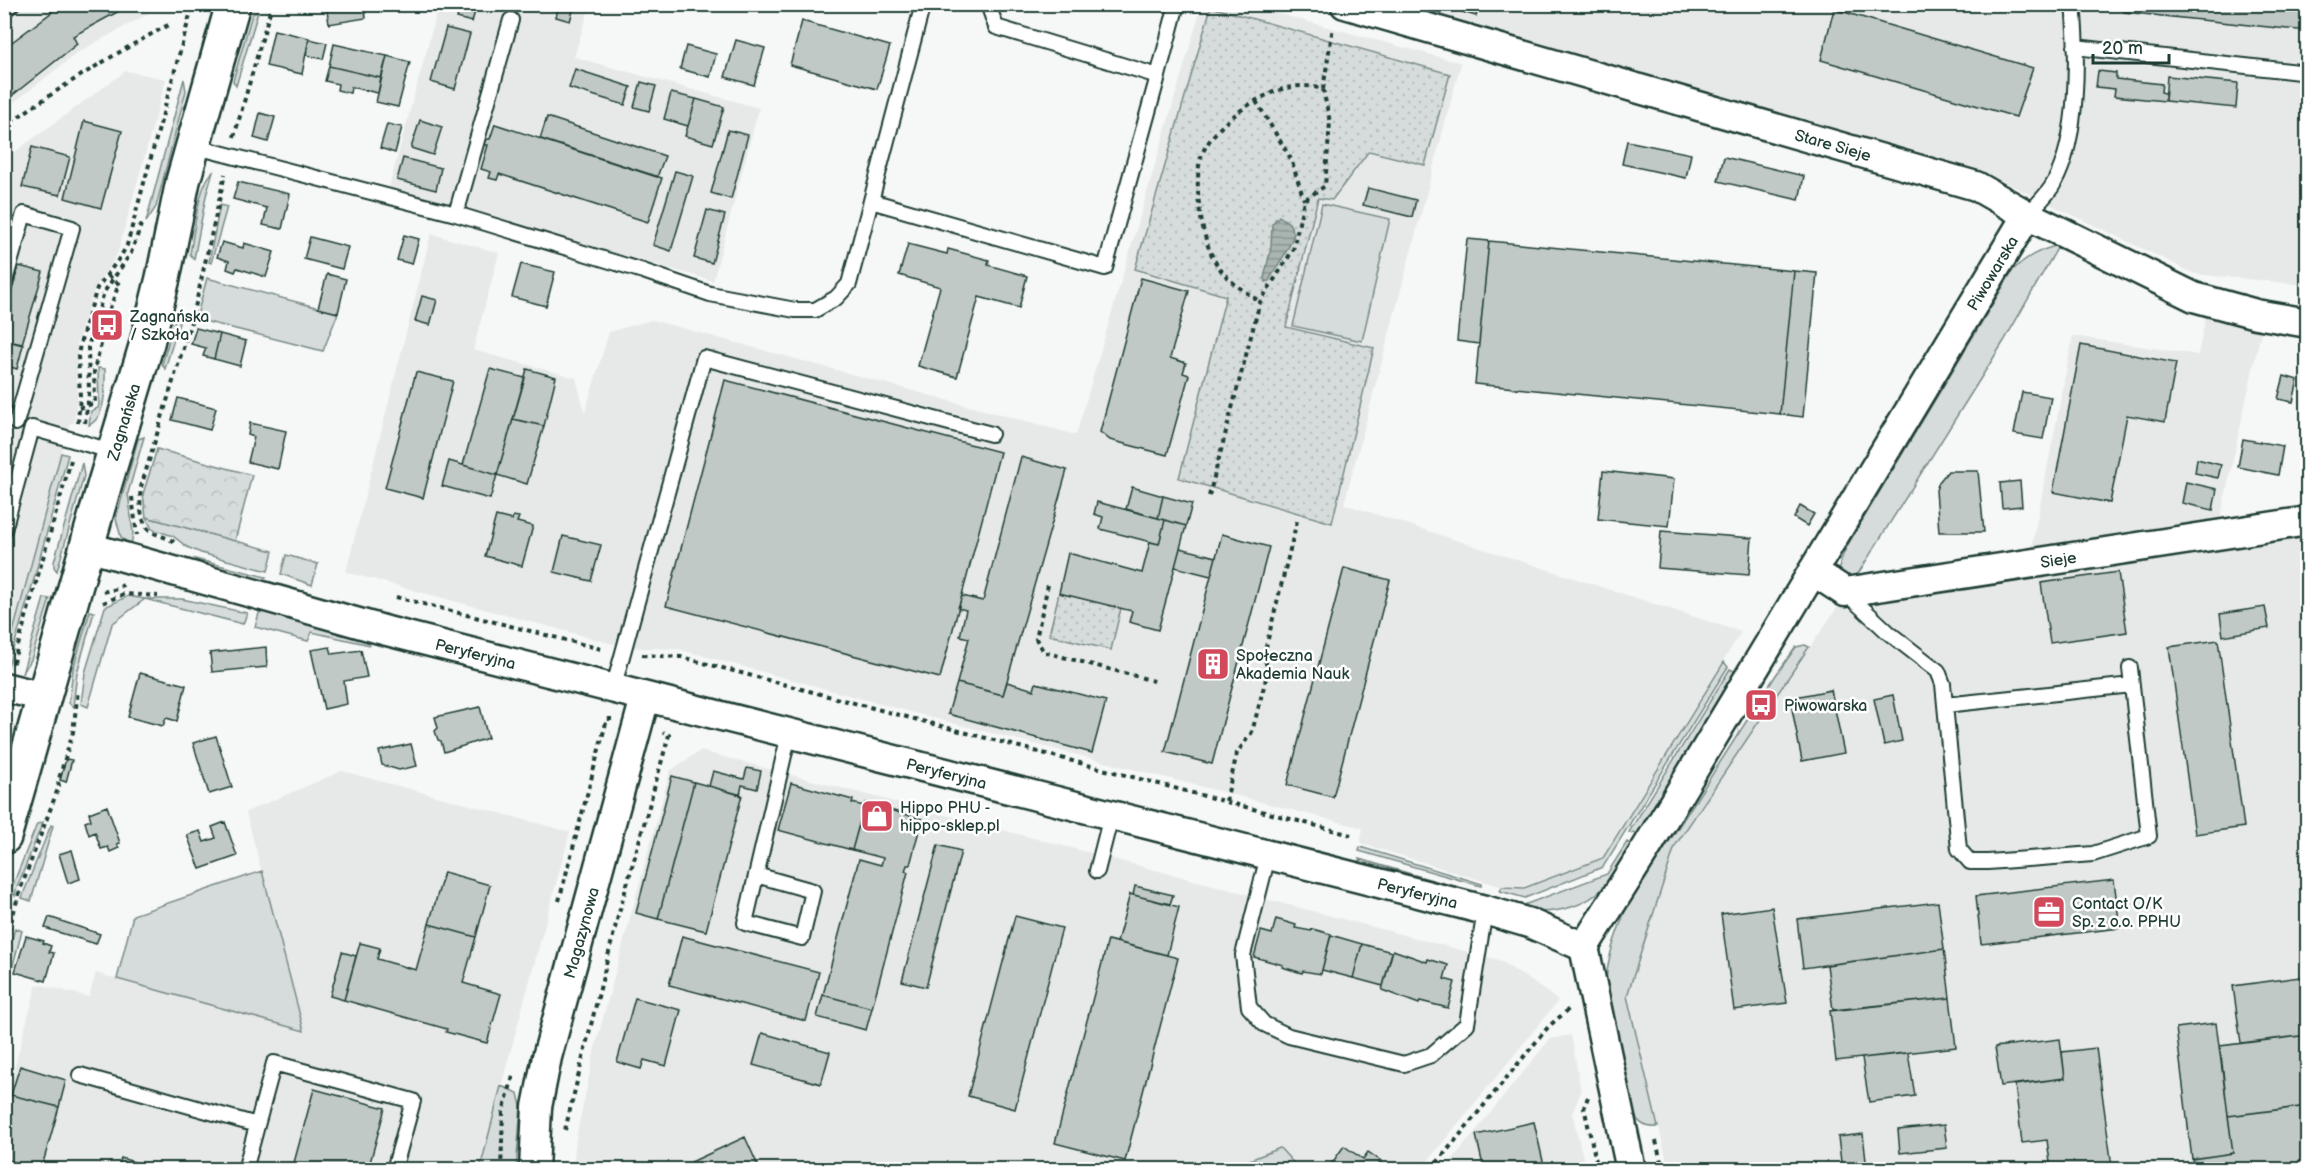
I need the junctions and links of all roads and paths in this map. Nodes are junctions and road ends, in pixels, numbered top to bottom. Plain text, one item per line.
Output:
1 (12, 4) edge
2 (193, 4) edge
3 (233, 4) edge
4 (272, 4) edge
5 (923, 4) edge
6 (988, 4) edge
7 (1177, 4) edge
8 (2073, 4) edge
9 (4, 11) edge
10 (1340, 13) edge
11 (511, 20) dead end
12 (172, 23) dead end
13 (2075, 47) junction
14 (2307, 73) edge
15 (1158, 76) junction
16 (1323, 89) junction
17 (1256, 101) junction
18 (4, 127) edge
19 (192, 146) junction
20 (232, 147) dead end
21 (227, 167) dead end
22 (1304, 200) junction
23 (871, 201) junction
24 (144, 214) dead end
25 (456, 214) junction
26 (2028, 215) junction
27 (107, 274) junction
28 (112, 279) junction
29 (4, 285) edge
30 (1260, 302) junction
31 (2307, 323) edge
32 (87, 405) junction
33 (79, 408) junction
34 (10, 422) edge
35 (78, 424) dead end
36 (85, 424) dead end
37 (32, 428) junction
38 (991, 434) dead end
39 (114, 452) junction
40 (72, 456) dead end
41 (1209, 496) dead end
42 (2307, 520) edge
43 (1297, 521) dead end
44 (4, 530) edge
45 (178, 544) dead end
46 (87, 547) junction
47 (1813, 572) junction
48 (126, 581) dead end
49 (1048, 585) dead end
50 (96, 590) dead end
51 (1845, 592) junction
52 (168, 596) dead end
53 (396, 597) dead end
54 (101, 606) dead end
55 (623, 654) junction
56 (2130, 668) dead end
57 (1158, 682) dead end
58 (2132, 685) junction
59 (6, 687) edge
60 (78, 688) dead end
61 (613, 689) junction
62 (44, 697) junction
63 (645, 698) junction
64 (1945, 705) junction
65 (789, 734) junction
66 (669, 735) dead end
67 (1226, 801) junction
68 (1111, 816) junction
69 (5, 835) edge
70 (1351, 835) dead end
71 (1268, 856) junction
72 (1097, 871) dead end
73 (756, 875) junction
74 (1485, 910) junction
75 (1584, 947) junction
76 (4, 948) edge
77 (1593, 994) junction
78 (80, 1075) dead end
79 (569, 1108) dead end
80 (257, 1125) junction
81 (1656, 1141) dead end
82 (245, 1170) edge
83 (394, 1170) edge
84 (534, 1170) edge
85 (1431, 1170) edge
86 (1631, 1170) edge
87 (1663, 1170) edge

1 - 9 lane
2 - 27 path
3 - 19 street, Zagnańska
4 - 20 path
5 - 23 lane
6 - 15 lane
7 - 15 lane
8 - 13 lane
10 - 16 path
10 - 26 street, Stare Sieje
11 - 25 lane
12 - 18 path
13 - 14 lane
13 - 26 lane
15 - 23 lane
16 - 17 path
16 - 22 path
17 - 22 path
17 - 30 path
19 - 25 lane
19 - 39 street, Zagnańska
21 - 45 path
22 - 30 path
23 - 25 lane
24 - 28 path
26 - 31 street, Stare Sieje
26 - 47 street, Piwowarska
27 - 28 path
27 - 33 path
28 - 32 path
28 - 32 path
29 - 34 lane
30 - 41 path
32 - 33 path
32 - 36 path
33 - 35 path
34 - 37 lane
37 - 39 lane
37 - 44 lane
38 - 55 lane
39 - 46 street, Zagnańska
40 - 59 path
42 - 51 street, Sieje
43 - 67 path
46 - 61 street, Peryferyjna
46 - 62 street, Zagnańska
47 - 51 street
47 - 75 street, Piwowarska
48 - 50 path
49 - 57 path
51 - 64 lane
52 - 54 path
53 - 55 path
55 - 61 lane
55 - 67 path
56 - 58 lane
58 - 64 lane
58 - 64 lane
59 - 62 street
60 - 76 path
61 - 63 street, Peryferyjna
62 - 69 street, Zagnańska
63 - 65 street, Peryferyjna
63 - 84 street, Magazynowa
65 - 68 street, Peryferyjna
65 - 73 lane
66 - 79 path
67 - 70 path
68 - 71 street, Peryferyjna
68 - 72 lane
71 - 74 street, Peryferyjna
71 - 74 lane
73 - 73 lane
74 - 75 street, Peryferyjna
75 - 77 street
77 - 85 path
77 - 86 street
78 - 80 lane
80 - 82 lane
80 - 83 lane
81 - 87 path

